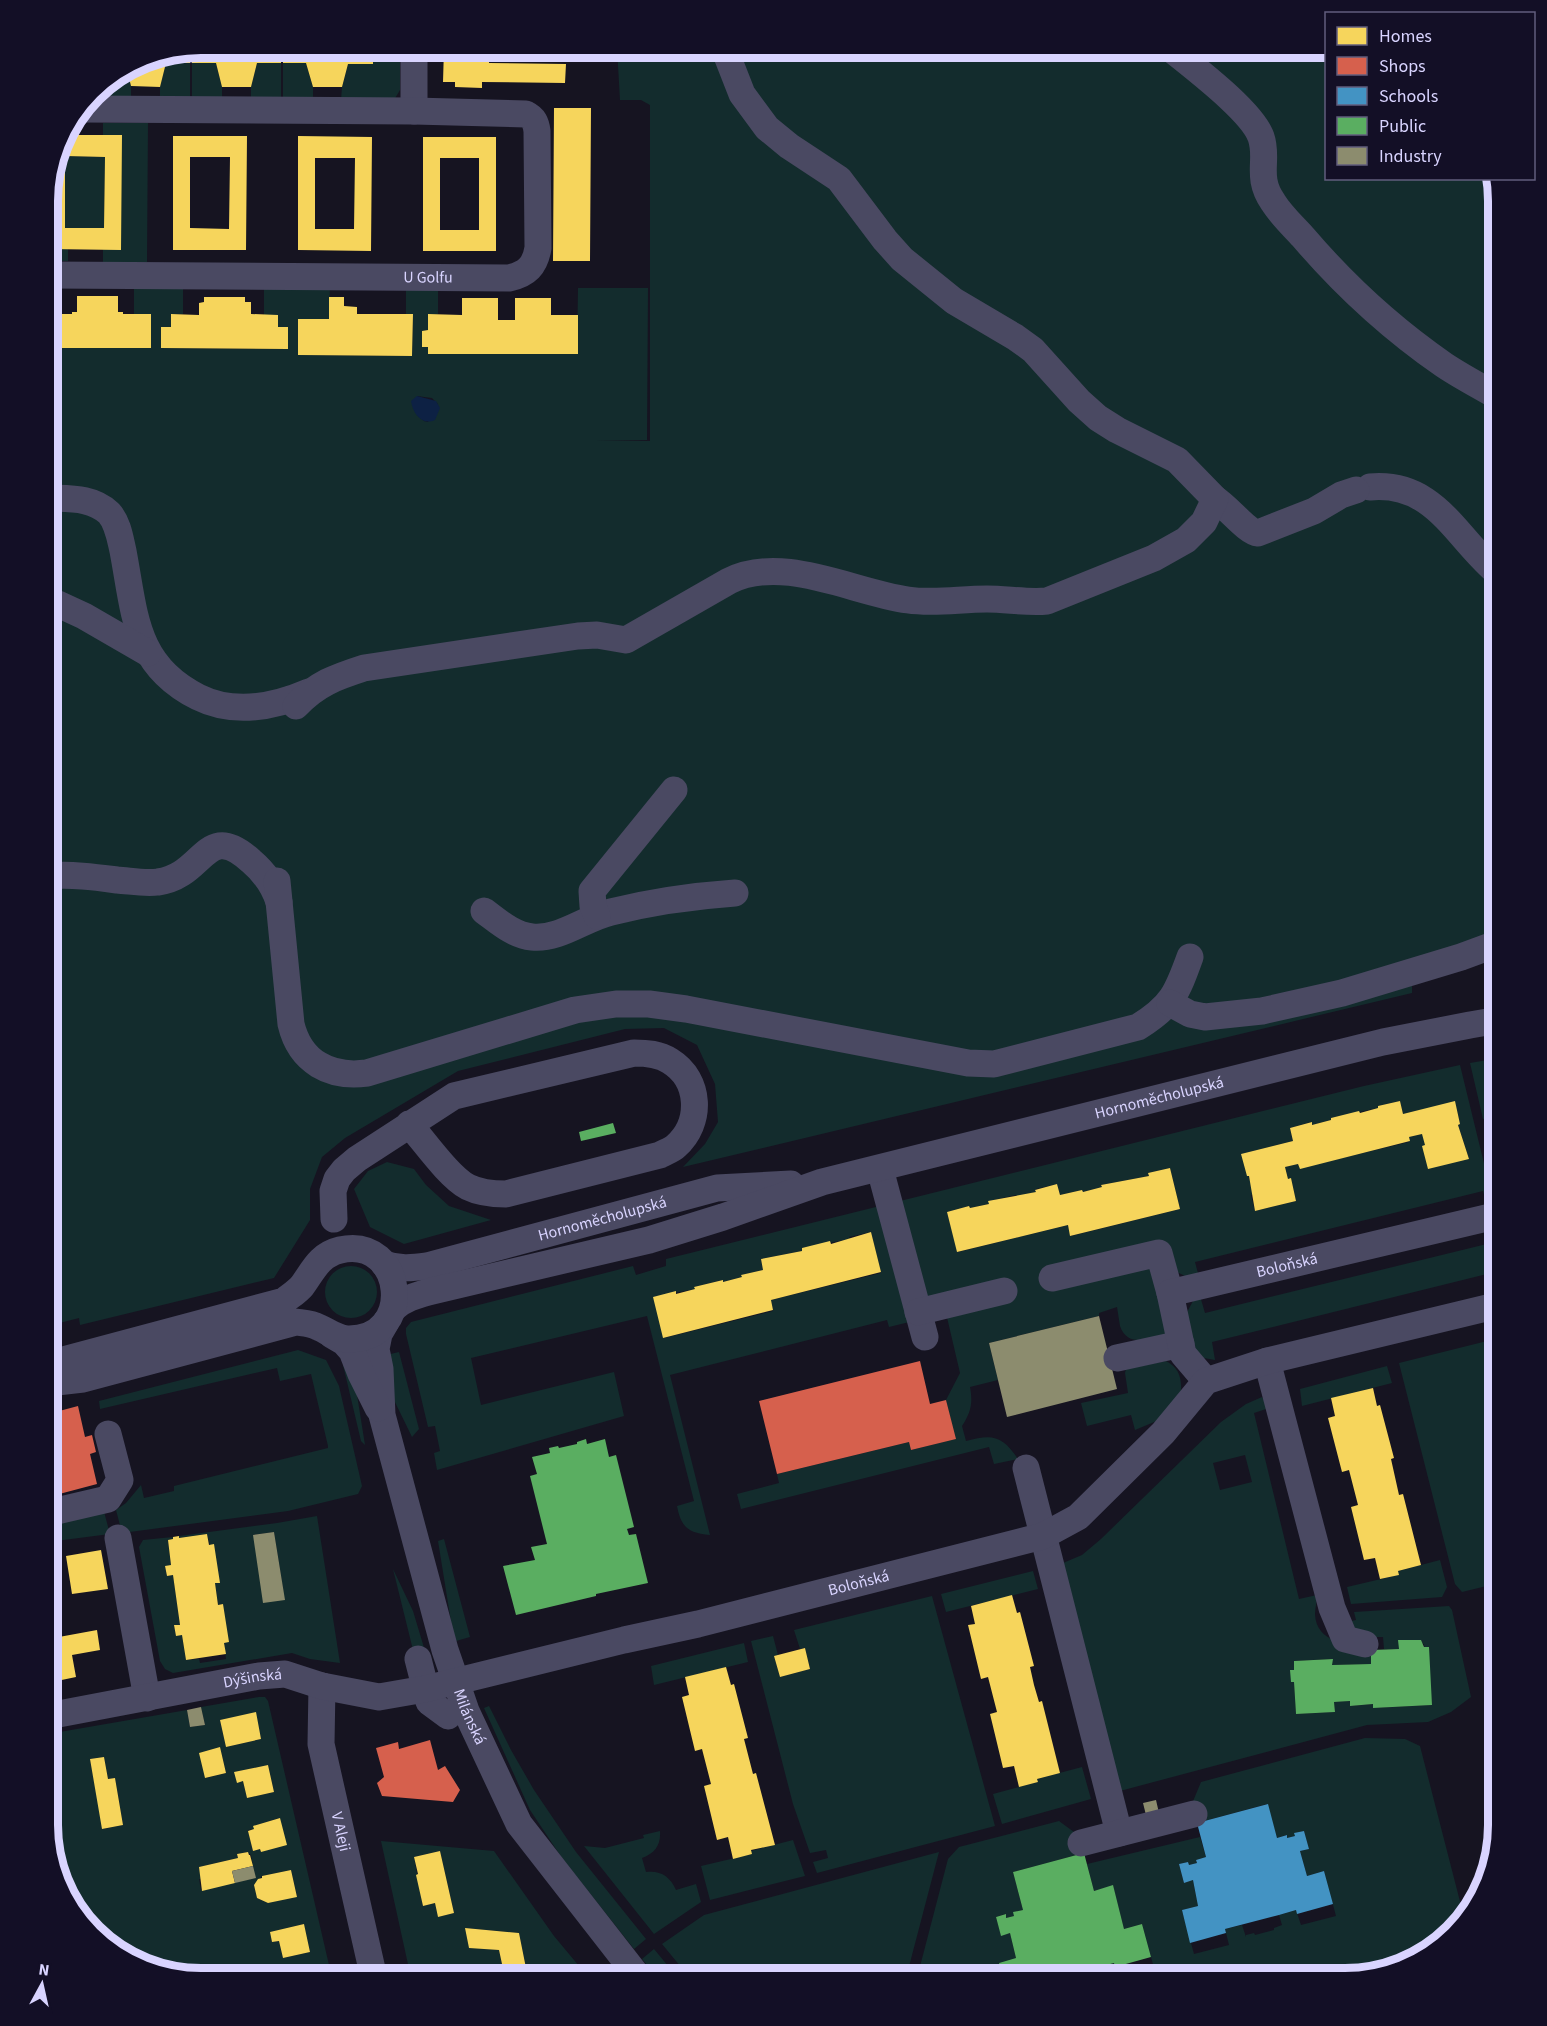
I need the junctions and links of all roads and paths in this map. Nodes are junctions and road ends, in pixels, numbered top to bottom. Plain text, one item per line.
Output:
1 (414, 59) edge
2 (728, 59) edge
3 (1183, 59) edge
4 (92, 109) edge
5 (414, 111) junction
6 (59, 275) edge
7 (1488, 390) edge
8 (59, 499) edge
9 (1215, 499) junction
10 (1488, 564) edge
11 (58, 604) dead end
12 (148, 653) junction
13 (674, 790) dead end
14 (59, 875) edge
15 (735, 893) dead end
16 (484, 911) dead end
17 (597, 916) junction
18 (1488, 947) edge
19 (1190, 957) dead end
20 (1170, 1002) junction
21 (1488, 1022) edge
22 (409, 1124) junction
23 (880, 1169) junction
24 (822, 1182) junction
25 (1488, 1218) edge
26 (334, 1219) dead end
27 (384, 1264) junction
28 (309, 1275) junction
29 (1052, 1278) dead end
30 (1004, 1291) dead end
31 (1170, 1293) junction
32 (1488, 1308) edge
33 (390, 1315) junction
34 (326, 1331) junction
35 (1181, 1344) junction
36 (1117, 1358) dead end
37 (58, 1361) edge
38 (1267, 1362) junction
39 (58, 1382) edge
40 (1206, 1382) junction
41 (382, 1415) junction
42 (108, 1434) dead end
43 (1026, 1468) dead end
44 (58, 1511) edge
45 (1043, 1536) junction
46 (118, 1538) dead end
47 (1365, 1644) dead end
48 (417, 1659) dead end
49 (455, 1681) junction
50 (322, 1686) junction
51 (425, 1689) junction
52 (147, 1698) junction
53 (58, 1714) edge
54 (448, 1716) dead end
55 (1194, 1814) dead end
56 (1119, 1833) junction
57 (1081, 1844) dead end
58 (372, 1968) edge
59 (631, 1968) edge

1 - 5 street
2 - 9 street
3 - 7 street
4 - 5 street, U Golfu
5 - 6 street, U Golfu
8 - 12 street
9 - 10 street
9 - 12 street
11 - 12 street
13 - 17 street
14 - 20 street
15 - 17 street
16 - 17 street
18 - 20 street
19 - 20 street
21 - 23 street, Hornoměcholupská
22 - 22 street
22 - 26 street
23 - 24 street, Hornoměcholupská
23 - 30 street
24 - 27 street, Hornoměcholupská
24 - 33 street, Hornoměcholupská
25 - 31 street, Boloňská
27 - 28 street, Hornoměcholupská
27 - 33 street
28 - 34 street
28 - 37 street, Hornoměcholupská
29 - 31 street
31 - 35 street
32 - 38 street
33 - 34 street, Hornoměcholupská
33 - 41 street, Milánská
34 - 39 street, Hornoměcholupská
34 - 41 street, Milánská
35 - 36 street
35 - 40 street
38 - 40 street
38 - 47 street
40 - 45 street, Boloňská
41 - 49 street, Milánská
42 - 44 street
43 - 45 street
45 - 49 street, Boloňská
45 - 56 street
46 - 52 street
48 - 51 street
49 - 51 street, Dýšinská
49 - 59 street, Milánská
50 - 51 street, Dýšinská
50 - 52 street, Dýšinská
50 - 58 street, V Aleji
51 - 54 street
52 - 53 street, Dýšinská
55 - 56 street
56 - 57 street

